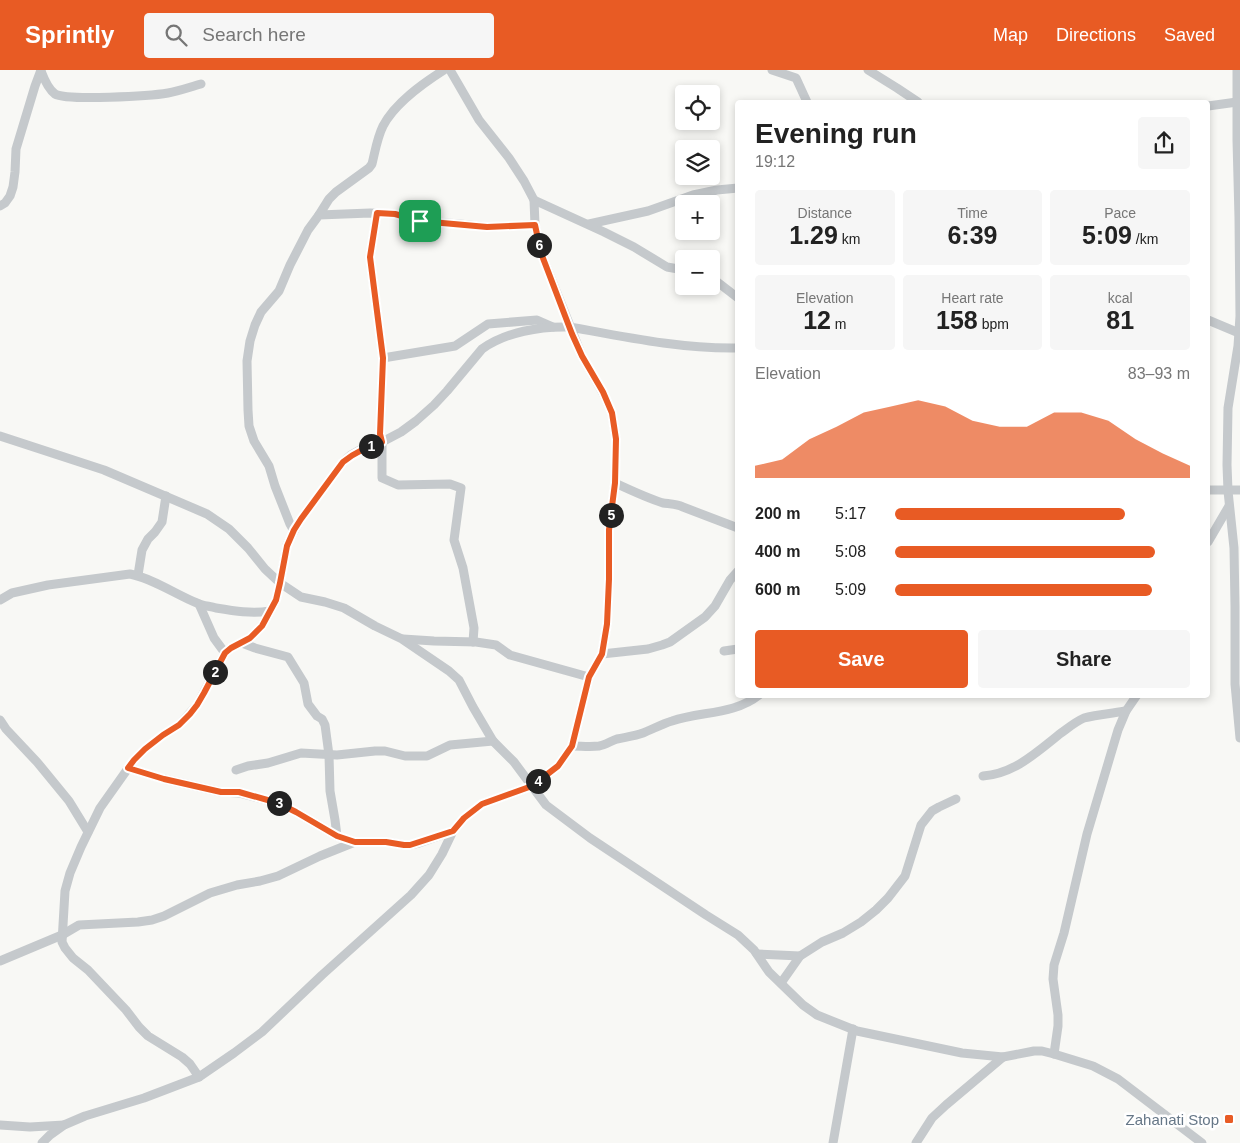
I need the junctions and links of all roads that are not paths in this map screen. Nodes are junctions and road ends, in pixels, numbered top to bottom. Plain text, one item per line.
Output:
1 (444, 70) edge
2 (450, 70) edge
3 (772, 70) edge
4 (868, 70) edge
5 (1236, 70) edge
6 (41, 71) edge
7 (201, 84) dead end
8 (806, 100) edge
9 (915, 100) edge
10 (1237, 102) junction
11 (1210, 106) edge
12 (735, 188) edge
13 (534, 200) junction
14 (0, 206) edge
15 (377, 213) junction
16 (319, 215) junction
17 (589, 224) junction
18 (535, 225) junction
19 (675, 268) edge
20 (720, 284) edge
21 (1240, 294) edge
22 (735, 296) edge
23 (1210, 321) edge
24 (553, 327) junction
25 (570, 327) junction
26 (1239, 333) edge
27 (735, 348) edge
28 (383, 358) junction
29 (0, 436) edge
30 (382, 442) junction
31 (615, 483) junction
32 (1210, 490) edge
33 (1240, 490) edge
34 (1228, 491) junction
35 (166, 496) junction
36 (1229, 506) junction
37 (735, 527) edge
38 (294, 530) junction
39 (1210, 539) edge
40 (735, 574) edge
41 (138, 576) junction
42 (280, 583) junction
43 (0, 600) edge
44 (199, 604) junction
45 (270, 611) junction
46 (402, 639) junction
47 (473, 642) junction
48 (242, 643) junction
49 (735, 649) edge
50 (724, 651) dead end
51 (225, 653) junction
52 (602, 654) junction
53 (589, 677) junction
54 (755, 698) edge
55 (1135, 698) edge
56 (1126, 711) junction
57 (0, 720) edge
58 (1240, 738) edge
59 (494, 741) junction
60 (572, 746) junction
61 (329, 755) junction
62 (128, 768) junction
63 (236, 770) dead end
64 (983, 776) dead end
65 (532, 786) junction
66 (956, 799) dead end
67 (453, 831) junction
68 (88, 832) junction
69 (337, 836) junction
70 (355, 842) junction
71 (62, 935) junction
72 (756, 954) junction
73 (800, 956) junction
74 (0, 961) edge
75 (781, 983) junction
76 (853, 1029) junction
77 (1054, 1054) junction
78 (1003, 1057) junction
79 (199, 1076) junction
80 (0, 1125) edge
81 (64, 1125) junction
82 (42, 1143) edge
83 (833, 1143) edge
84 (916, 1143) edge
85 (1202, 1143) edge

1 - 16 street
2 - 13 street
3 - 8 street
4 - 9 street
5 - 10 street
6 - 7 street
6 - 14 street
10 - 11 street
10 - 21 street
12 - 17 street
13 - 17 street
13 - 18 street
15 - 16 street
15 - 18 street
15 - 28 street
16 - 38 street
17 - 19 street
18 - 25 street
20 - 22 street
21 - 26 street
23 - 26 street
24 - 25 street
24 - 28 street
24 - 30 street
25 - 27 street
25 - 31 street
26 - 34 street
28 - 30 street
29 - 35 street
30 - 38 street
30 - 47 street
31 - 37 street
31 - 52 street
32 - 34 street
33 - 34 street
34 - 36 street
35 - 41 street
35 - 42 street
36 - 39 street
36 - 58 street
38 - 42 street
40 - 52 street
41 - 43 street
41 - 44 street
42 - 45 street
42 - 46 street
44 - 45 street
44 - 51 street
45 - 48 street
46 - 47 street
46 - 59 street
47 - 53 street
48 - 51 street
48 - 61 street
49 - 50 street
51 - 62 street
52 - 53 street
53 - 60 street
54 - 60 street
55 - 56 street
56 - 64 street
56 - 77 street
57 - 68 street
59 - 61 street
59 - 65 street
60 - 65 street
61 - 63 street
61 - 69 street
62 - 68 street
62 - 69 street
65 - 67 street
65 - 72 street
66 - 73 street
67 - 70 street
67 - 79 street
68 - 71 street
69 - 70 street
70 - 71 street
71 - 74 street
71 - 79 street
72 - 73 street
72 - 75 street
73 - 75 street
75 - 76 street
76 - 78 street
76 - 83 street
77 - 78 street
77 - 85 street
78 - 84 street
79 - 81 street
80 - 81 street
81 - 82 street

